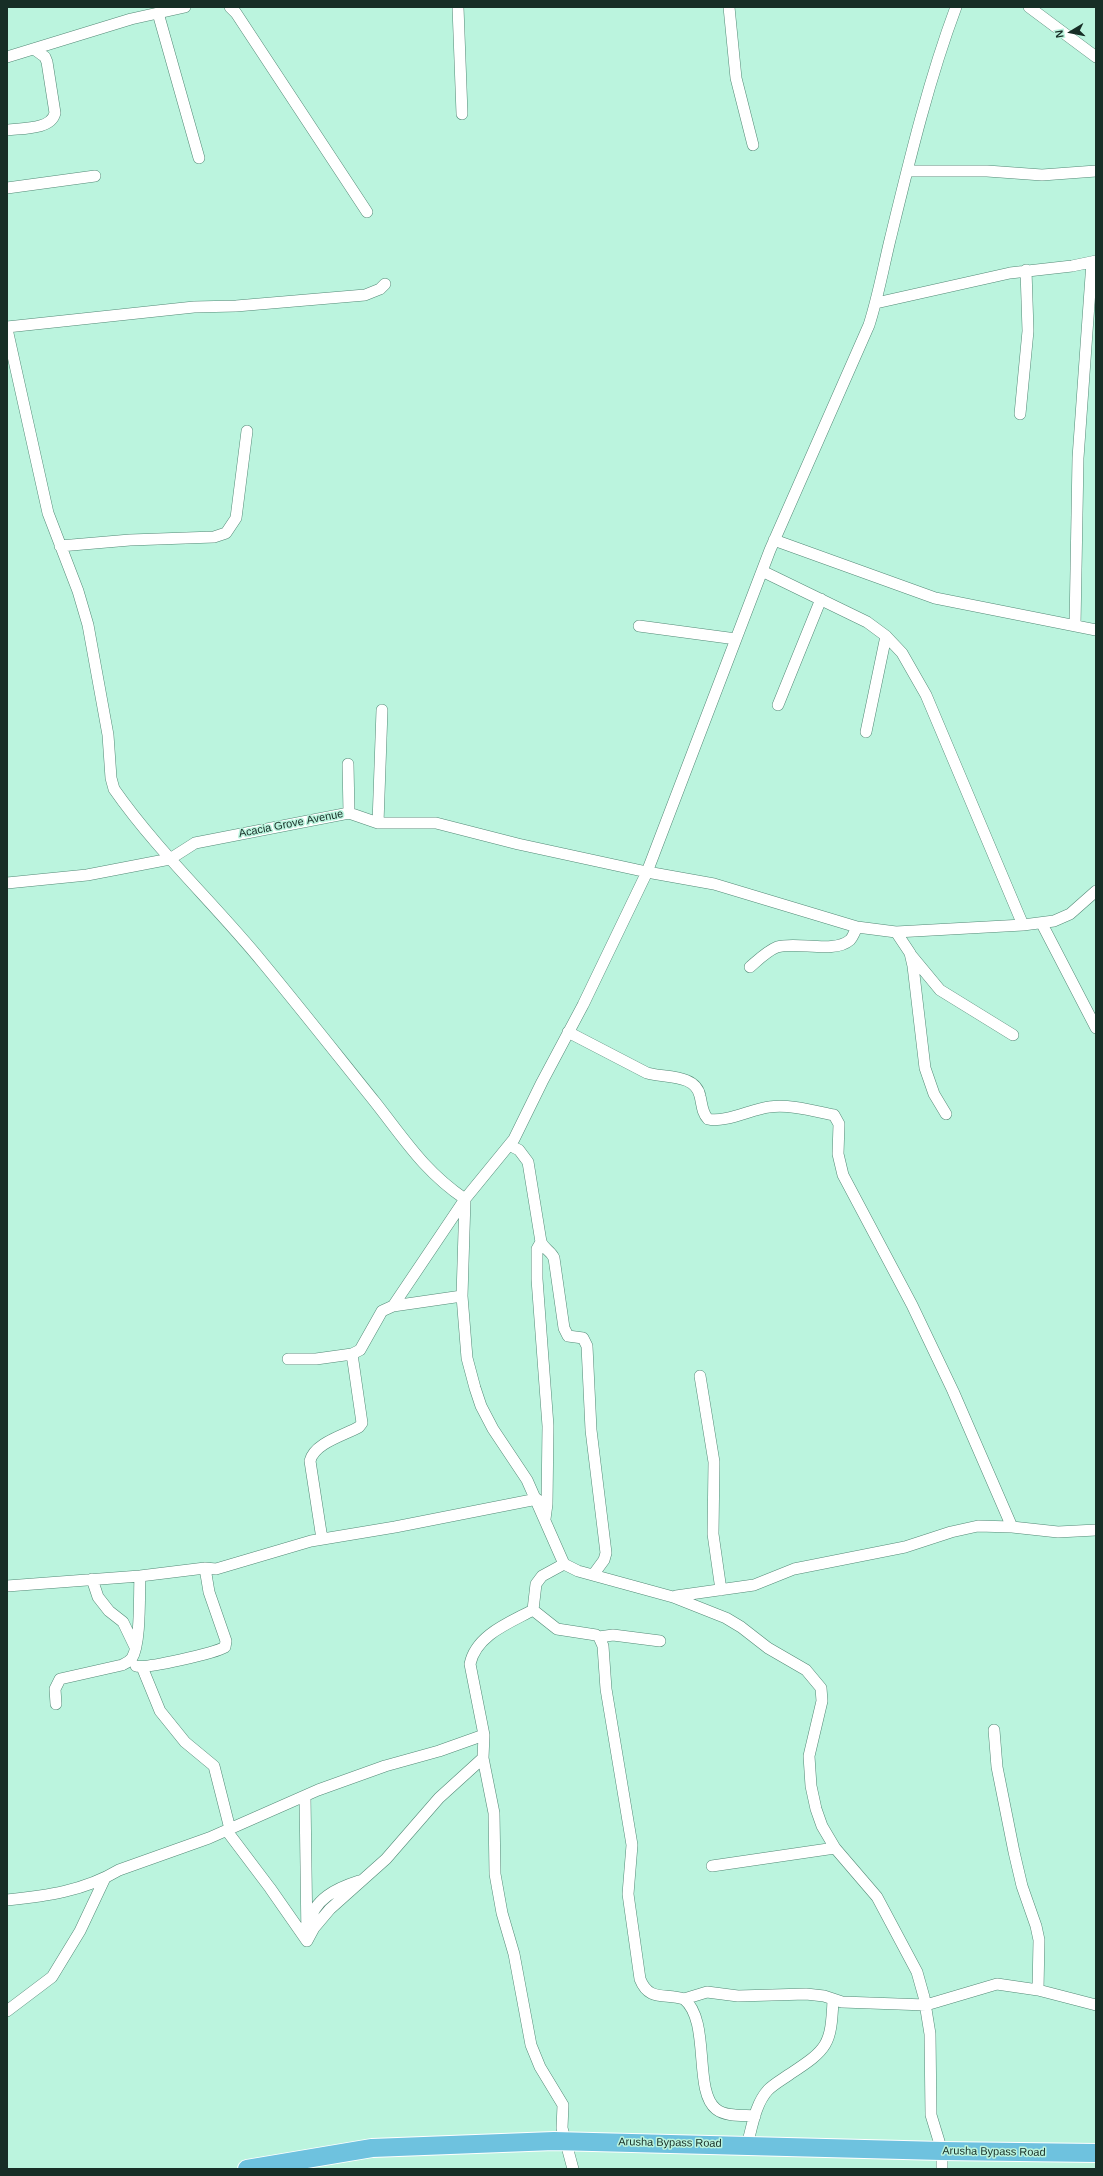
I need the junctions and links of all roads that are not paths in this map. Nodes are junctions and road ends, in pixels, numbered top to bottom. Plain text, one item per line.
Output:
1 (185, 7) edge
2 (230, 7) edge
3 (458, 7) edge
4 (729, 7) edge
5 (956, 7) edge
6 (1029, 7) edge
7 (158, 13) junction
8 (34, 49) junction
9 (1094, 53) edge
10 (7, 56) edge
11 (462, 114) dead end
12 (7, 130) edge
13 (753, 145) dead end
14 (199, 158) dead end
15 (908, 171) junction
16 (1096, 171) edge
17 (95, 176) dead end
18 (7, 188) edge
19 (367, 212) dead end
20 (1094, 262) edge
21 (1026, 270) junction
22 (385, 284) dead end
23 (876, 303) junction
24 (7, 328) edge
25 (10, 360) edge
26 (1020, 414) dead end
27 (247, 431) dead end
28 (774, 540) junction
29 (60, 546) junction
30 (762, 570) junction
31 (821, 599) junction
32 (639, 626) dead end
33 (1075, 626) junction
34 (1096, 630) edge
35 (886, 636) junction
36 (736, 639) junction
37 (778, 705) dead end
38 (382, 710) dead end
39 (866, 732) dead end
40 (348, 764) dead end
41 (349, 813) junction
42 (378, 823) junction
43 (170, 860) junction
44 (647, 872) junction
45 (7, 883) edge
46 (1096, 891) edge
47 (1042, 924) junction
48 (1023, 925) junction
49 (857, 927) junction
50 (896, 932) junction
51 (910, 953) junction
52 (750, 967) dead end
53 (1096, 1028) edge
54 (568, 1032) junction
55 (1013, 1036) dead end
56 (946, 1114) dead end
57 (509, 1145) junction
58 (465, 1199) junction
59 (541, 1242) junction
60 (462, 1296) junction
61 (393, 1306) junction
62 (352, 1354) junction
63 (288, 1359) dead end
64 (700, 1376) dead end
65 (537, 1499) junction
66 (545, 1520) junction
67 (1012, 1527) junction
68 (1096, 1530) edge
69 (322, 1539) junction
70 (564, 1564) junction
71 (205, 1568) junction
72 (593, 1575) junction
73 (140, 1576) junction
74 (92, 1579) junction
75 (7, 1586) edge
76 (721, 1590) junction
77 (673, 1597) junction
78 (533, 1610) junction
79 (599, 1637) junction
80 (660, 1641) dead end
81 (135, 1648) junction
82 (129, 1662) junction
83 (142, 1668) junction
84 (56, 1704) dead end
85 (994, 1730) dead end
86 (484, 1735) junction
87 (483, 1758) junction
88 (305, 1796) junction
89 (228, 1830) junction
90 (835, 1848) junction
91 (712, 1866) dead end
92 (105, 1878) junction
93 (7, 1900) edge
94 (307, 1942) junction
95 (1038, 1990) junction
96 (684, 1999) junction
97 (833, 2000) junction
98 (926, 2005) junction
99 (1096, 2005) edge
100 (7, 2011) edge
101 (755, 2116) junction
102 (565, 2141) junction
103 (747, 2145) junction
104 (1096, 2153) edge
105 (942, 2160) edge
106 (247, 2169) edge
107 (573, 2169) edge

1 - 7 street
2 - 19 street
3 - 11 street
4 - 13 street
5 - 15 street
6 - 9 street
7 - 8 street
7 - 14 street
8 - 10 street
8 - 12 street
15 - 16 street
15 - 23 street
17 - 18 street
20 - 21 street
20 - 33 street
21 - 23 street
21 - 26 street
22 - 24 street
23 - 28 street
24 - 25 street
25 - 29 street
27 - 29 street
28 - 30 street
28 - 33 street
29 - 43 street
30 - 31 street
30 - 36 street
31 - 35 street
31 - 37 street
32 - 36 street
33 - 34 street
35 - 39 street
35 - 48 street
36 - 44 street
38 - 42 street
40 - 41 street
41 - 42 street, Acacia Grove Avenue
41 - 43 street, Acacia Grove Avenue
42 - 44 street, Acacia Grove Avenue
43 - 45 street, Acacia Grove Avenue
43 - 58 street
44 - 49 street, Acacia Grove Avenue
44 - 54 street
46 - 47 street, Acacia Grove Avenue
47 - 48 street, Acacia Grove Avenue
47 - 53 street
48 - 50 street, Acacia Grove Avenue
49 - 50 street, Acacia Grove Avenue
49 - 52 street
50 - 51 street
51 - 55 street
51 - 56 street
54 - 57 street
54 - 67 street
57 - 58 street
57 - 59 street
58 - 60 street
58 - 61 street
59 - 66 street
59 - 72 street
60 - 61 street
60 - 65 street
61 - 62 street
62 - 63 street
62 - 69 street
64 - 76 street
65 - 66 street
65 - 69 street
66 - 70 street
67 - 68 street
67 - 76 street
69 - 71 street
70 - 72 street
70 - 78 street
71 - 73 street
71 - 83 street
72 - 77 street
73 - 74 street
73 - 81 street
74 - 75 street
74 - 81 street
76 - 77 street
77 - 90 street
78 - 79 street
78 - 86 street
79 - 80 street
79 - 96 street
81 - 82 street
82 - 83 street
82 - 84 street
83 - 89 street
85 - 95 street
86 - 87 street
86 - 88 street
87 - 94 street
87 - 102 street
88 - 89 street
88 - 94 street
89 - 92 street
89 - 94 street
90 - 91 street
90 - 98 street
92 - 93 street
92 - 100 street
95 - 98 street
95 - 99 street
96 - 97 street
96 - 101 street
97 - 98 street
97 - 101 street
98 - 105 street
101 - 103 street
102 - 103 main road, Arusha Bypass Road
102 - 106 main road, Arusha Bypass Road
102 - 107 street
103 - 105 main road, Arusha Bypass Road
104 - 105 main road, Arusha Bypass Road

